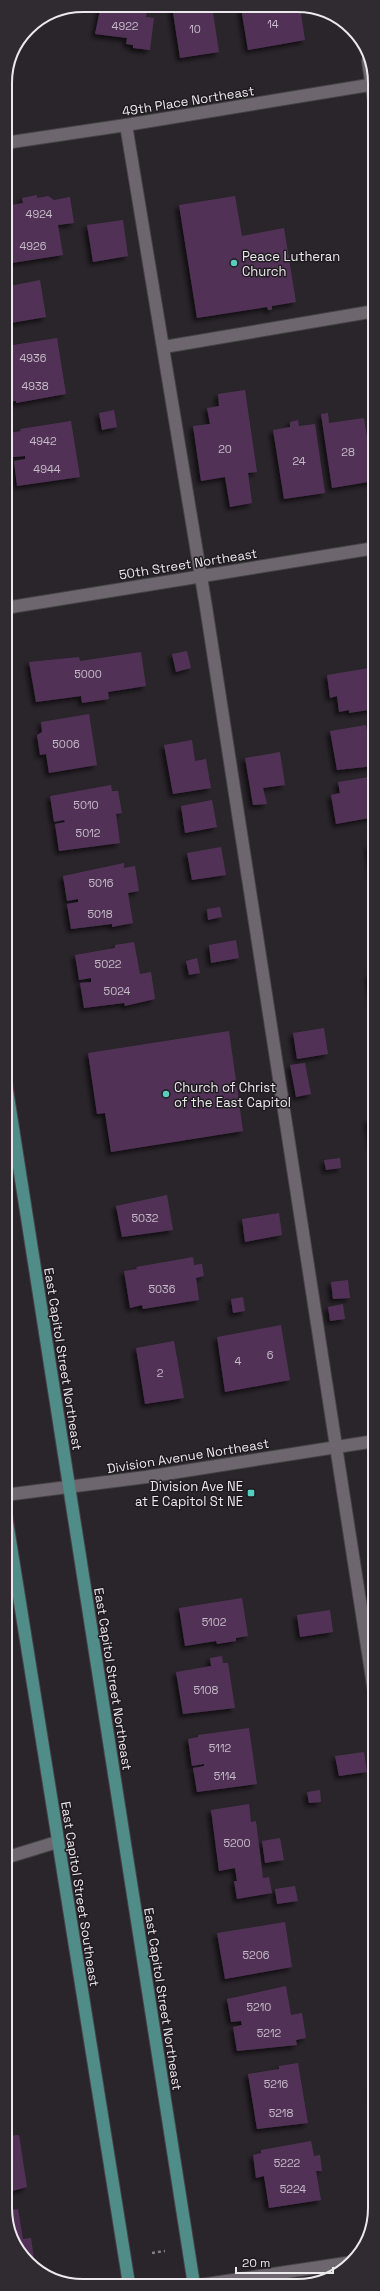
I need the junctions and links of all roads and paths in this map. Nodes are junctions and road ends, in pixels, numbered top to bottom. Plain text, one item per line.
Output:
1 (368, 85) edge
2 (126, 125) junction
3 (12, 142) edge
4 (368, 312) edge
5 (164, 347) junction
6 (368, 549) edge
7 (202, 576) junction
8 (12, 607) edge
9 (12, 1122) edge
10 (368, 1442) edge
11 (336, 1447) junction
12 (69, 1487) junction
13 (12, 1494) edge
14 (12, 1554) edge
15 (368, 1653) edge
16 (57, 1842) junction
17 (12, 1856) edge
18 (171, 2250) dead end
19 (152, 2253) dead end
20 (340, 2264) edge
21 (128, 2279) edge
22 (193, 2279) edge
23 (240, 2279) edge

1 - 2 street, 49th Place Northeast
2 - 3 street, 49th Place Northeast
2 - 5 street
4 - 5 street
5 - 7 street
6 - 7 street, 50th Street Northeast
7 - 8 street, 50th Street Northeast
7 - 11 street
9 - 12 main road, East Capitol Street Northeast
10 - 11 street, Division Avenue Northeast
11 - 12 street, Division Avenue Northeast
11 - 15 street
12 - 13 street, Division Avenue Northeast
12 - 22 main road, East Capitol Street Northeast
14 - 16 main road, East Capitol Street Southeast
16 - 17 street
16 - 21 main road, East Capitol Street Southeast
18 - 19 path
20 - 23 street

